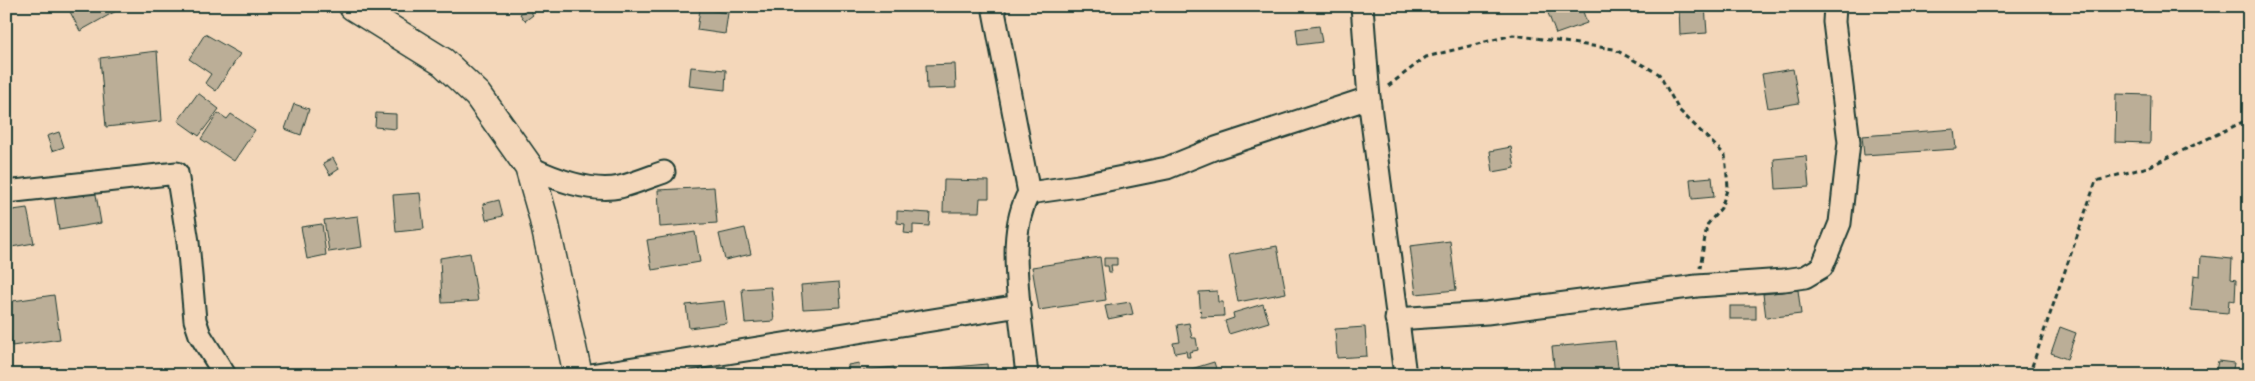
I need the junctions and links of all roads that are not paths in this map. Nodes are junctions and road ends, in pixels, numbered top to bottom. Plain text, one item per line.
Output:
1 (353, 6) edge
2 (993, 6) edge
3 (1362, 6) edge
4 (1835, 6) edge
5 (1369, 98) junction
6 (528, 167) junction
7 (664, 172) dead end
8 (6, 192) edge
9 (1029, 193) junction
10 (1019, 306) junction
11 (1396, 319) junction
12 (225, 375) edge
13 (578, 375) edge
14 (590, 375) edge
15 (1027, 375) edge
16 (1405, 375) edge

1 - 6 main road
2 - 9 street
3 - 5 street
4 - 11 street
5 - 9 street
5 - 11 street
6 - 7 street
6 - 13 main road
8 - 12 street
9 - 10 street
10 - 14 street
10 - 15 street
11 - 16 street

